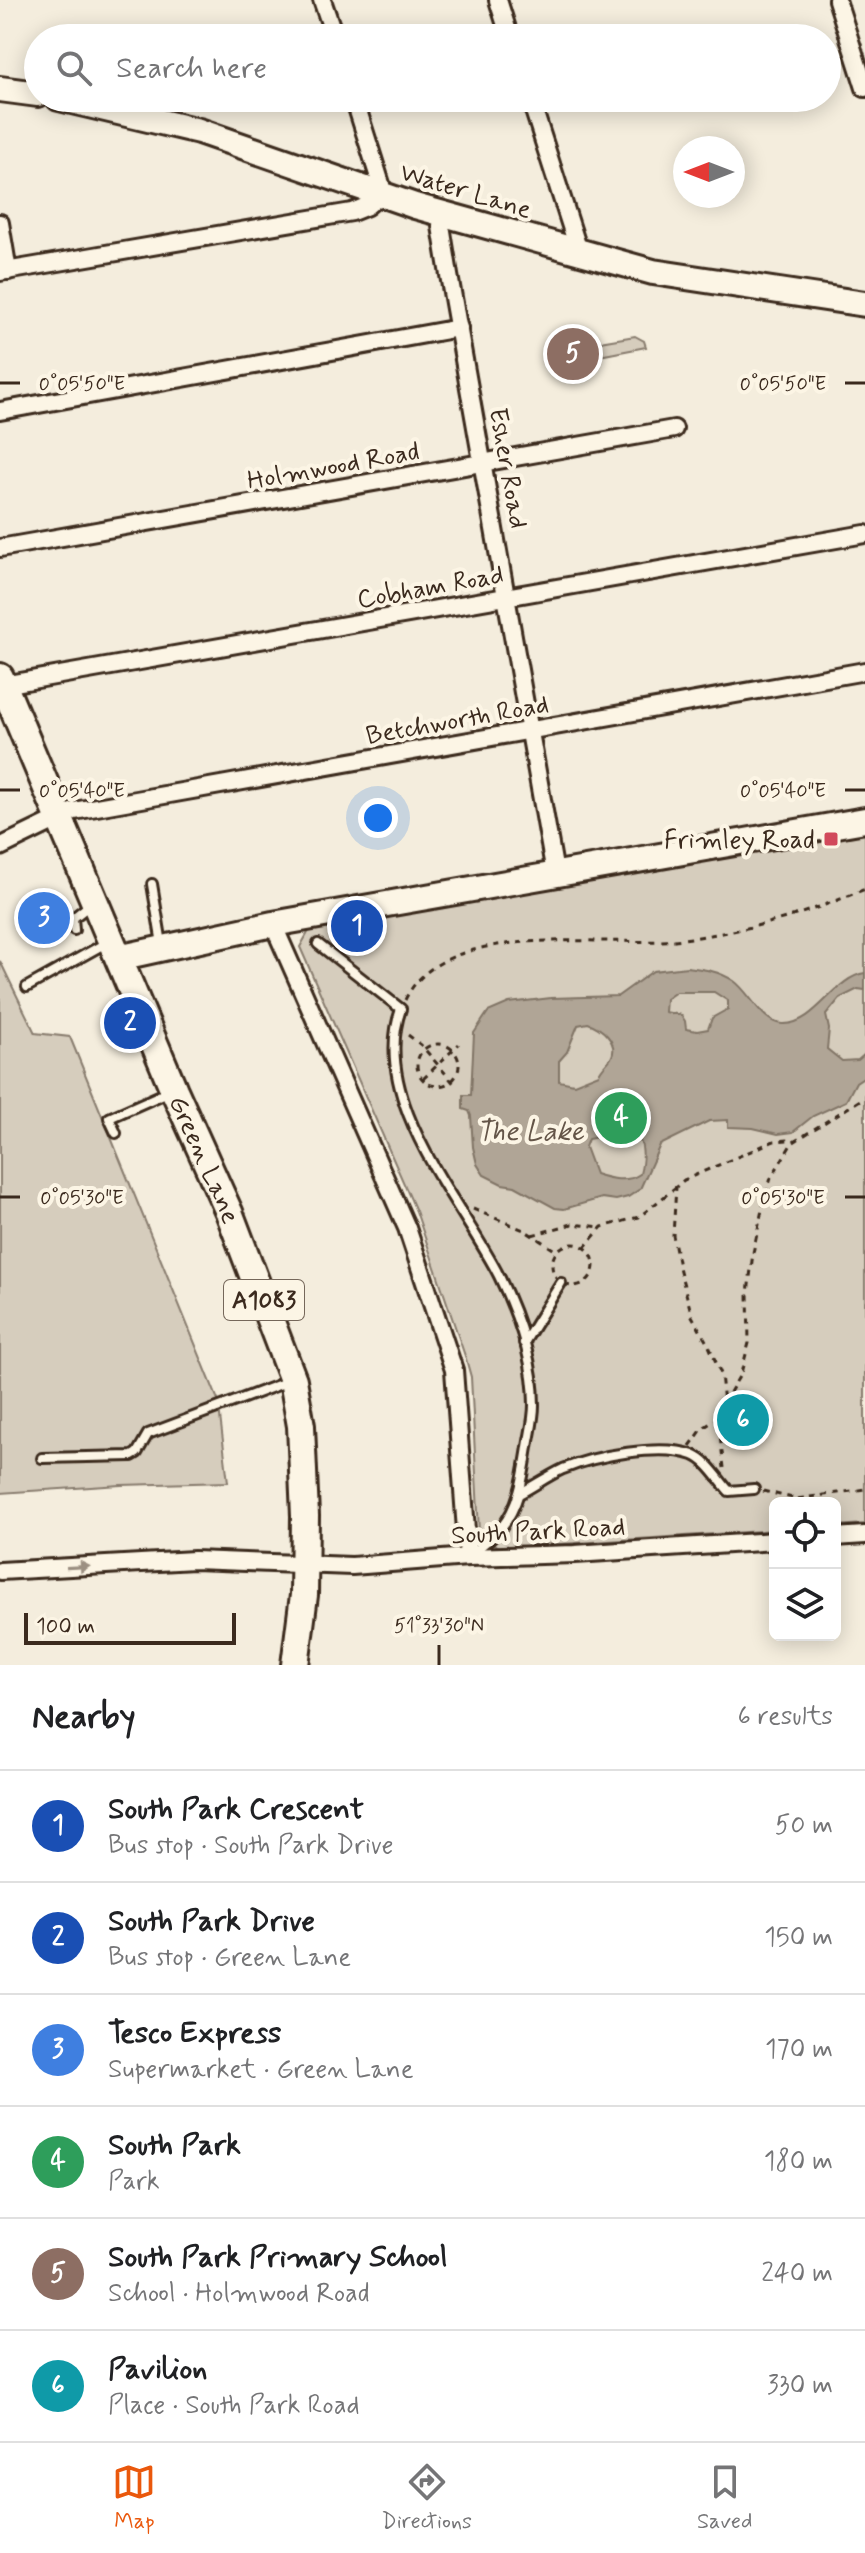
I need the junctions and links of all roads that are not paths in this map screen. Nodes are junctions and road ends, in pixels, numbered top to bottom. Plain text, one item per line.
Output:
1 (322, 0) edge
2 (498, 0) edge
3 (837, 0) edge
4 (330, 24) edge
5 (506, 24) edge
6 (865, 88) edge
7 (0, 89) edge
8 (24, 92) edge
9 (118, 112) edge
10 (358, 112) edge
11 (534, 112) edge
12 (381, 194) junction
13 (442, 214) junction
14 (0, 223) edge
15 (574, 251) junction
16 (4, 272) edge
17 (865, 304) edge
18 (459, 328) junction
19 (0, 411) edge
20 (674, 429) dead end
21 (484, 462) junction
22 (865, 534) edge
23 (0, 548) edge
24 (507, 597) junction
25 (865, 671) edge
26 (2, 681) edge
27 (530, 731) junction
28 (58, 817) junction
29 (865, 820) edge
30 (0, 847) edge
31 (555, 873) junction
32 (152, 884) dead end
33 (95, 902) junction
34 (273, 924) junction
35 (74, 930) dead end
36 (318, 944) dead end
37 (163, 948) junction
38 (114, 949) junction
39 (27, 987) dead end
40 (174, 1090) junction
41 (116, 1133) dead end
42 (561, 1283) road end
43 (524, 1343) junction
44 (293, 1380) junction
45 (42, 1458) dead end
46 (754, 1489) road end
47 (519, 1494) junction
48 (865, 1535) edge
49 (841, 1537) edge
50 (769, 1541) edge
51 (468, 1557) junction
52 (304, 1565) junction
53 (0, 1571) edge
54 (295, 1665) edge

1 - 4 street
2 - 5 street
3 - 6 street
7 - 8 street
9 - 12 street, Water Lane
10 - 12 street
11 - 15 street
12 - 13 street, Water Lane
12 - 16 street
13 - 15 street, Water Lane
13 - 18 street, Esher Road
14 - 16 street
15 - 17 street, Water Lane
18 - 19 street
18 - 21 street, Esher Road
20 - 21 street, Holmwood Road
21 - 23 street, Holmwood Road
21 - 24 street, Esher Road
22 - 24 street, Cobham Road
24 - 26 street, Cobham Road
24 - 27 street, Esher Road
25 - 27 street, Betchworth Road
26 - 28 main road, Green Lane / A1083
27 - 28 street, Betchworth Road
27 - 31 street, Esher Road
28 - 30 street, Betchworth Road
28 - 33 main road, Green Lane / A1083
29 - 31 street
31 - 34 street
32 - 37 lane
33 - 35 lane
33 - 38 main road, Green Lane / A1083
34 - 37 street
34 - 51 street
36 - 43 lane
37 - 38 street
38 - 39 lane
38 - 40 main road, Green Lane / A1083
40 - 41 lane
40 - 44 main road, Green Lane / A1083
42 - 43 lane
43 - 47 lane
44 - 45 lane
44 - 52 main road, Green Lane / A1083
46 - 47 lane
47 - 51 lane
48 - 49 street
50 - 51 street, South Park Road
51 - 52 street, South Park Road
53 -> 52 street, South Park Road
52 - 54 main road, Green Lane / A1083

